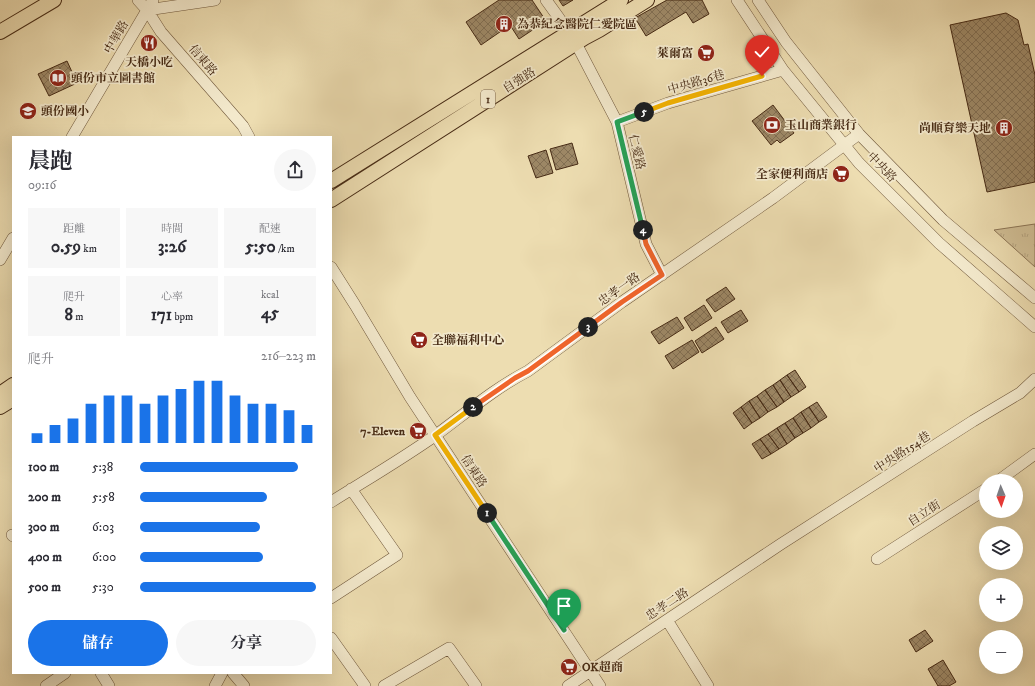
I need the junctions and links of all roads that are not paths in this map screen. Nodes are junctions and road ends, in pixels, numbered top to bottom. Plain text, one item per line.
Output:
1 (54, 0) edge
2 (138, 0) edge
3 (215, 0) edge
4 (546, 0) edge
5 (620, 0) edge
6 (647, 0) edge
7 (737, 0) edge
8 (758, 0) edge
9 (150, 5) edge
10 (0, 32) edge
11 (572, 38) junction
12 (783, 70) junction
13 (617, 122) junction
14 (860, 134) junction
15 (73, 136) edge
16 (248, 136) edge
17 (845, 146) junction
18 (332, 180) edge
19 (332, 199) edge
20 (12, 240) edge
21 (0, 260) edge
22 (332, 269) edge
23 (662, 275) junction
24 (1035, 298) edge
25 (1035, 328) edge
26 (1035, 379) edge
27 (12, 386) edge
28 (0, 394) edge
29 (12, 400) edge
30 (0, 407) edge
31 (435, 435) junction
32 (1035, 454) edge
33 (1008, 474) edge
34 (351, 489) junction
35 (979, 493) edge
36 (332, 501) edge
37 (781, 544) joint
38 (877, 559) dead end
39 (332, 597) edge
40 (667, 620) junction
41 (332, 639) edge
42 (591, 671) junction
43 (64, 674) edge
44 (102, 674) edge
45 (221, 674) edge
46 (234, 674) edge
47 (46, 686) edge
48 (109, 686) edge
49 (215, 686) edge
50 (244, 686) edge
51 (366, 686) edge
52 (384, 686) edge
53 (476, 686) edge
54 (568, 686) edge
55 (600, 686) edge
56 (708, 686) edge

1 - 10 main road
2 - 9 street, 信東路
3 - 9 street
4 - 11 street, 仁愛路
5 - 11 main road, 自強路 / 1
6 - 11 main road, 自強路 / 1
7 - 12 street, 中央路
8 - 14 street, 中央路
9 - 15 street, 中華路
9 - 16 street, 信東路
11 - 13 street, 仁愛路
11 - 18 main road, 自強路 / 1
11 - 19 main road, 自強路 / 1
12 - 13 street, 中央路36巷
12 - 17 street, 中央路
13 - 23 street, 仁愛路
14 - 17 street, 忠孝一路
14 - 24 street, 中央路
17 - 23 street, 忠孝一路
17 - 25 street, 中央路
20 - 21 street
22 - 31 street, 信東路
23 - 31 street, 忠孝一路
26 - 37 street, 中央路154巷
27 - 28 main road
29 - 30 main road
31 - 34 street, 忠孝一路
31 - 42 street, 信東路
32 - 33 street
34 - 36 street, 忠孝一路
34 - 39 street
35 - 38 street, 自立街
37 - 40 street, 忠孝二路
40 - 42 street, 忠孝二路
40 - 56 street
41 - 51 street
42 - 54 street, 忠孝二路
42 - 55 street, 信東路
43 - 47 street
44 - 48 street
45 - 49 street
46 - 50 street
52 - 53 street

